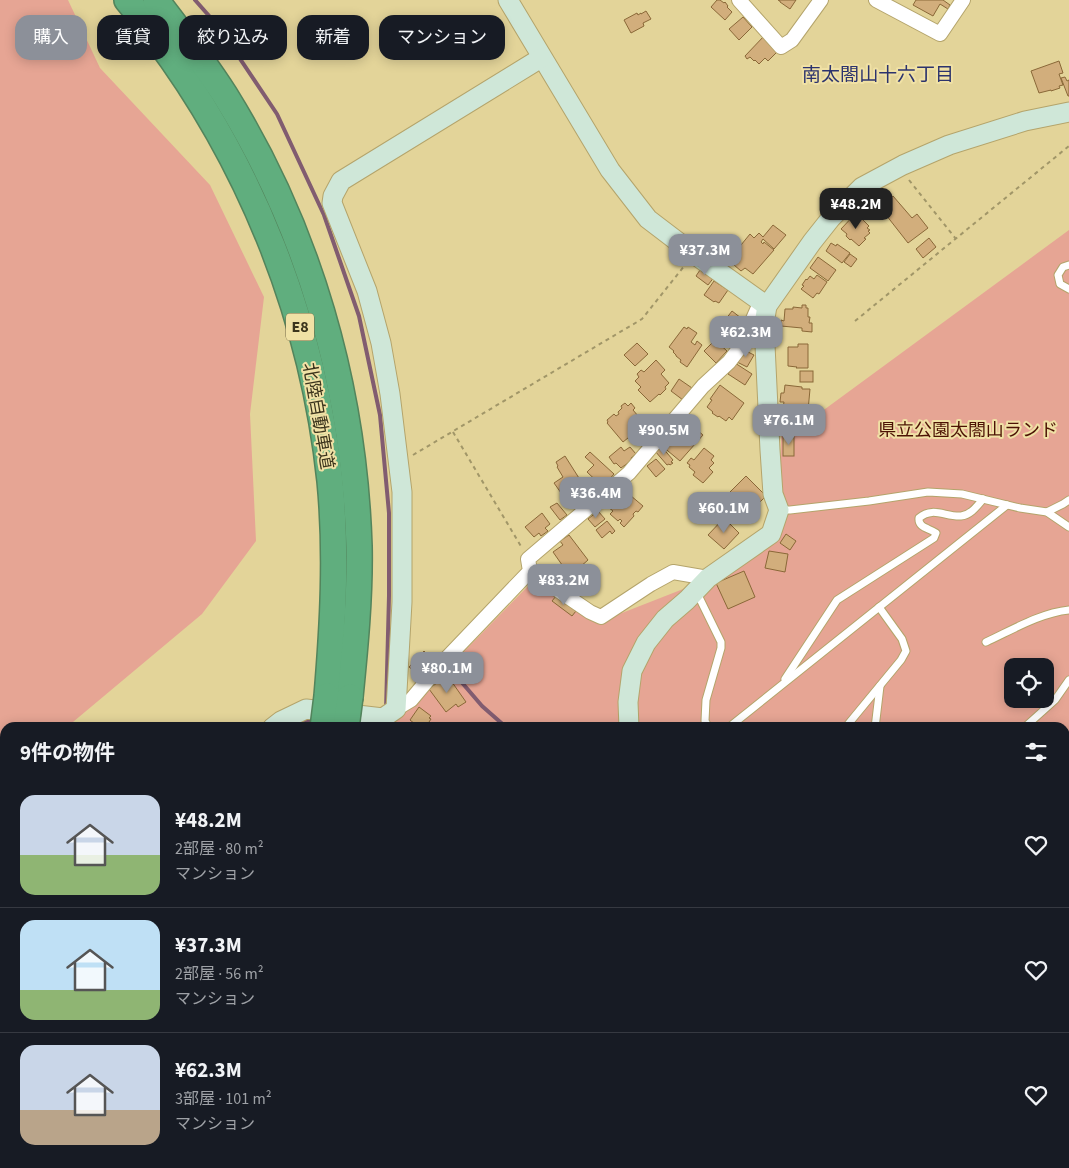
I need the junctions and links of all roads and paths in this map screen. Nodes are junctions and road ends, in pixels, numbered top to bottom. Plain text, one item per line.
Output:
1 (127, 0) edge
2 (156, 0) edge
3 (508, 0) edge
4 (739, 0) edge
5 (820, 0) edge
6 (876, 0) edge
7 (963, 0) edge
8 (541, 58) junction
9 (1069, 112) edge
10 (1069, 146) edge
11 (898, 167) junction
12 (956, 239) junction
13 (694, 254) junction
14 (1069, 265) edge
15 (1069, 289) edge
16 (764, 303) junction
17 (855, 321) dead end
18 (452, 431) junction
19 (398, 464) junction
20 (982, 499) junction
21 (1069, 500) edge
22 (1007, 505) junction
23 (779, 510) junction
24 (1047, 512) junction
25 (1069, 527) edge
26 (529, 565) junction
27 (702, 584) junction
28 (879, 607) junction
29 (1069, 610) edge
30 (986, 642) dead end
31 (1069, 680) edge
32 (881, 685) junction
33 (780, 686) junction
34 (339, 697) junction
35 (396, 709) junction
36 (280, 722) edge
37 (326, 722) edge
38 (345, 722) edge
39 (630, 722) edge
40 (705, 722) edge
41 (735, 722) edge
42 (850, 722) edge
43 (876, 722) edge
44 (1030, 722) edge

1 - 34 highway, 北陸自動車道 / E8
2 - 34 highway, 北陸自動車道 / E8
3 - 8 street
4 - 5 street
6 - 7 street
8 - 13 street
8 - 19 street
9 - 11 street
10 - 12 path
11 - 12 path
11 - 16 street
12 - 17 path
13 - 16 street
13 - 18 path
14 - 15 lane
16 - 23 street
16 - 26 street
18 - 19 path
18 - 26 path
19 - 35 street
20 - 22 lane
20 - 23 lane
20 - 33 lane
21 - 24 lane
22 - 24 lane
22 - 28 lane
23 - 27 street
24 - 25 lane
26 - 27 street
26 - 35 street
27 - 39 street
27 - 40 lane
28 - 32 lane
28 - 33 lane
29 - 30 lane
31 - 44 lane
32 - 42 lane
32 - 43 lane
33 - 41 lane
34 - 37 highway, 北陸自動車道 / E8, bridge
34 - 38 highway, 北陸自動車道 / E8, bridge
35 - 36 street

